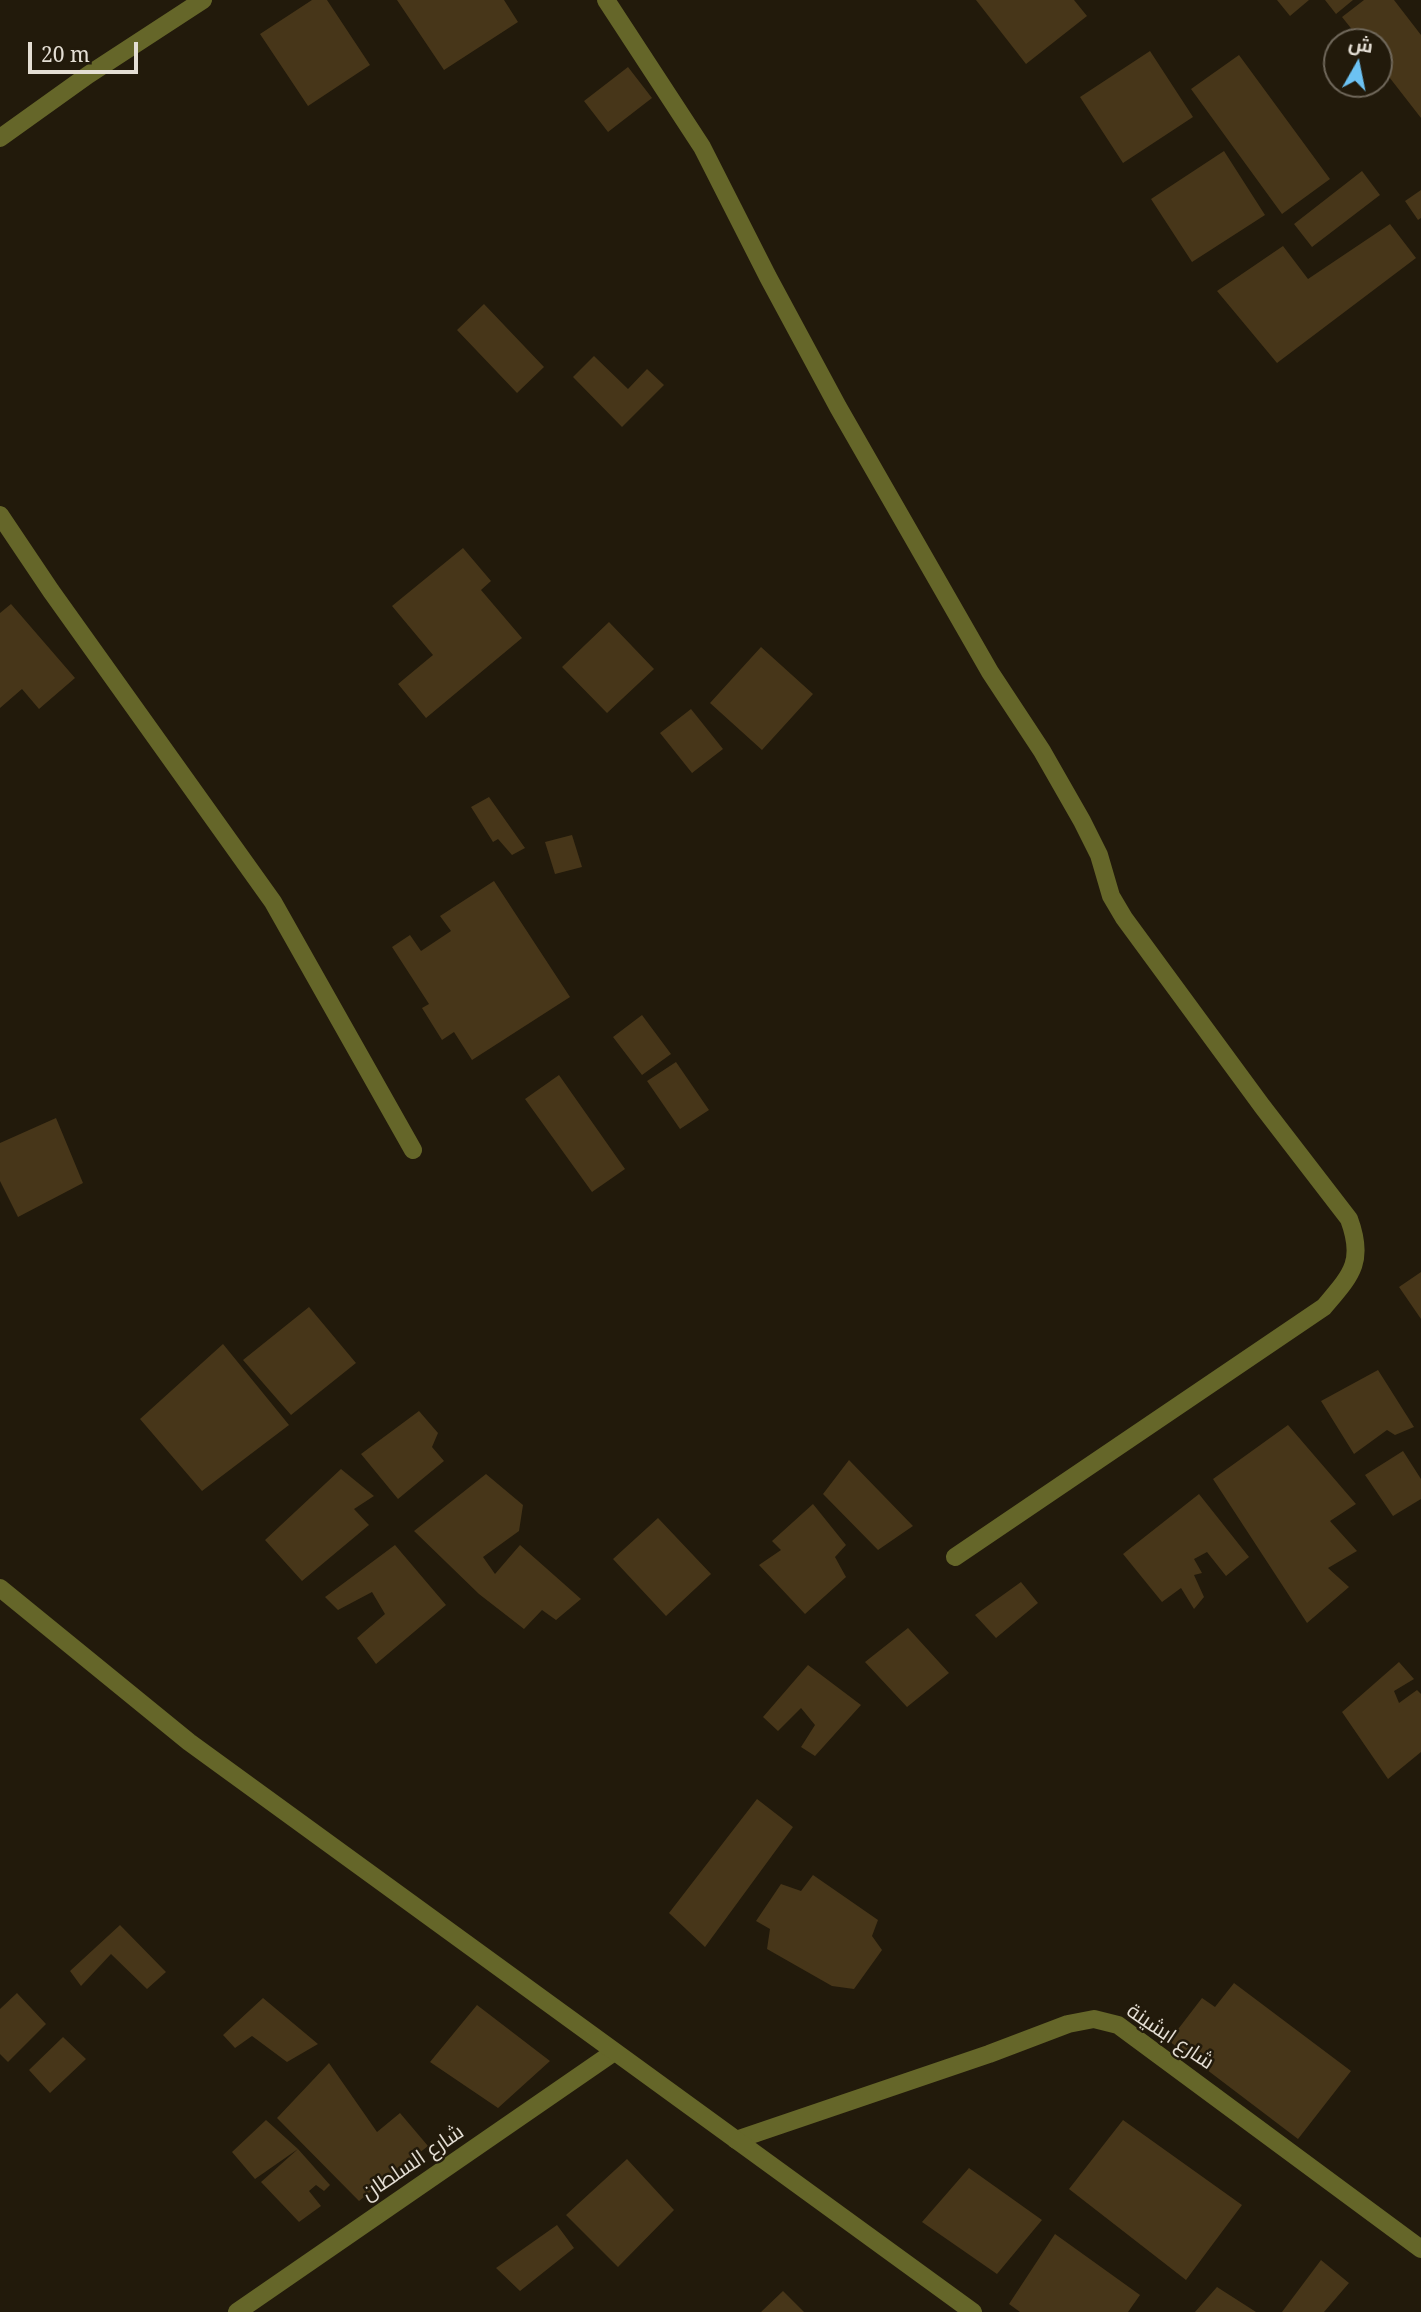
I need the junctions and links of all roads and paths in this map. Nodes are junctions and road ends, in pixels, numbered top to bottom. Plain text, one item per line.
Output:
1 (203, 0) edge
2 (607, 0) edge
3 (0, 138) edge
4 (0, 515) edge
5 (413, 1150) dead end
6 (955, 1557) dead end
7 (0, 1588) edge
8 (614, 2052) junction
9 (736, 2140) junction
10 (1421, 2249) edge
11 (237, 2312) edge
12 (973, 2312) edge

1 - 3 street
2 - 6 street
4 - 5 street
7 - 8 street
8 - 9 street
8 - 11 street, شارع السلطان
9 - 10 street, شارع ابشينة
9 - 12 street

